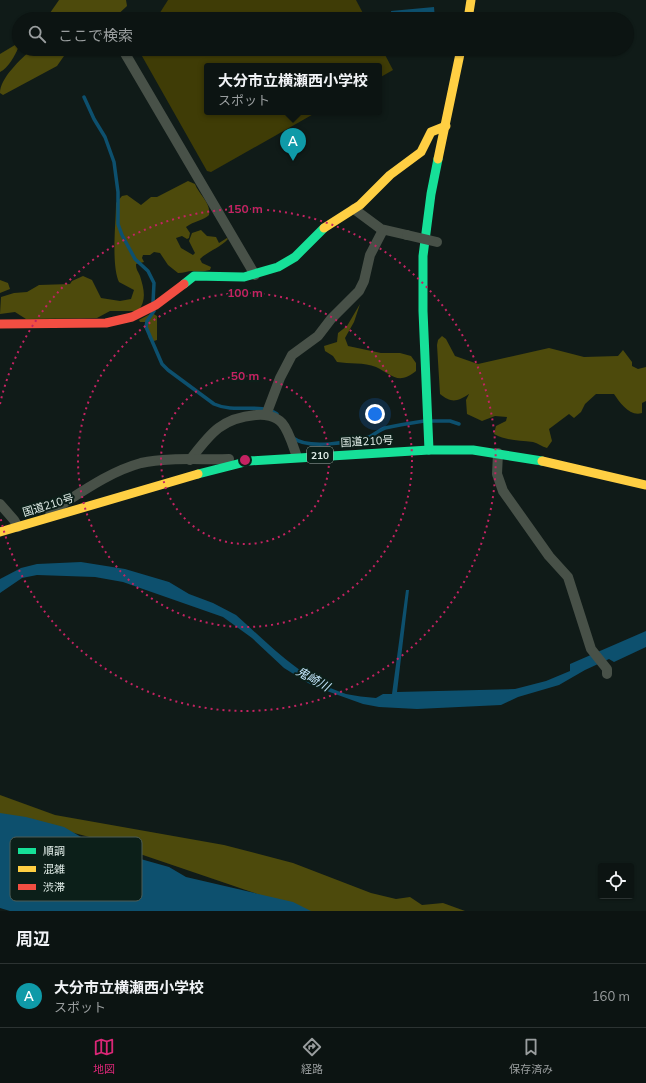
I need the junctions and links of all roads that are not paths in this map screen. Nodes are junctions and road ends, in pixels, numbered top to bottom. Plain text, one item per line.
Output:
1 (471, 0) edge
2 (469, 12) edge
3 (127, 56) edge
4 (460, 56) edge
5 (446, 126) junction
6 (354, 209) junction
7 (383, 230) junction
8 (437, 242) dead end
9 (255, 275) junction
10 (0, 324) edge
11 (266, 415) junction
12 (428, 450) junction
13 (498, 453) junction
14 (297, 457) junction
15 (273, 458) junction
16 (190, 460) junction
17 (646, 485) edge
18 (0, 504) edge
19 (35, 522) junction
20 (18, 527) junction
21 (0, 532) edge
22 (607, 672) dead end

1 - 2 main road
3 - 9 street
4 - 5 main road
5 - 6 main road
5 - 12 main road
6 - 7 street
6 - 9 main road
7 - 8 street, bridge
7 - 11 street
9 - 10 main road
11 - 14 street
11 - 16 street
12 - 13 main road, 国道210号 / 210
12 - 14 main road, 国道210号 / 210
13 - 17 main road, 国道210号 / 210
13 - 22 street
14 - 15 main road, 国道210号 / 210
15 - 16 street
15 - 19 main road, 国道210号 / 210
16 - 19 street
18 - 20 street
19 - 20 main road, 国道210号 / 210
20 - 21 main road, 国道210号 / 210

